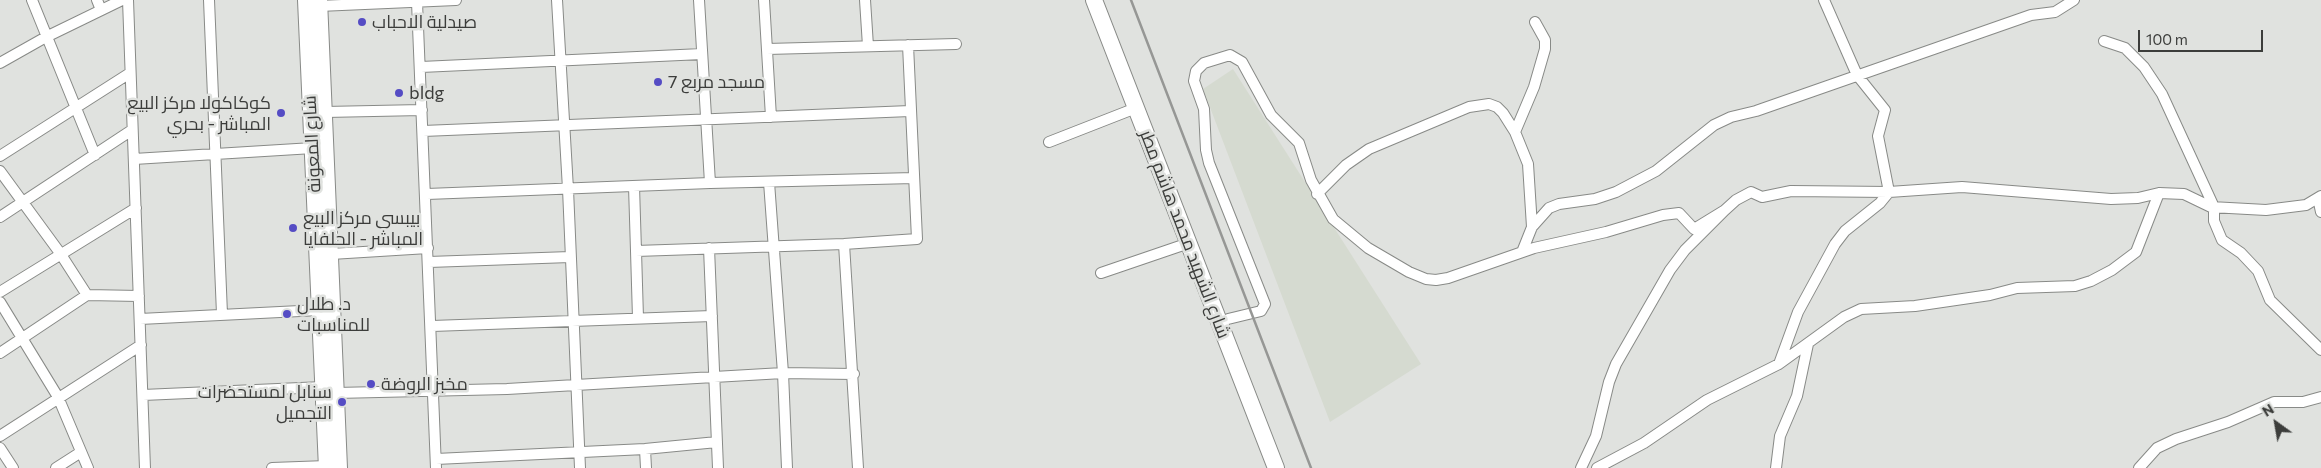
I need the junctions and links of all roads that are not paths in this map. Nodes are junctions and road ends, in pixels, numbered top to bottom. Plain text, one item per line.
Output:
1 (32, 0) edge
2 (122, 0) edge
3 (128, 0) edge
4 (209, 0) edge
5 (456, 0) edge
6 (557, 0) edge
7 (699, 0) edge
8 (764, 0) edge
9 (865, 0) edge
10 (1094, 0) edge
11 (1106, 0) edge
12 (1824, 0) edge
13 (2074, 0) edge
14 (314, 2) edge
15 (417, 2) junction
16 (99, 5) edge
17 (1535, 22) dead end
18 (46, 37) junction
19 (2104, 41) dead end
20 (956, 44) dead end
21 (908, 45) junction
22 (868, 46) junction
23 (767, 49) junction
24 (702, 54) junction
25 (559, 61) junction
26 (0, 63) edge
27 (421, 67) junction
28 (130, 73) junction
29 (1857, 75) junction
30 (74, 108) junction
31 (1136, 108) junction
32 (422, 110) junction
33 (910, 111) junction
34 (325, 112) junction
35 (771, 117) junction
36 (705, 119) junction
37 (564, 125) junction
38 (132, 130) junction
39 (423, 131) junction
40 (1515, 132) junction
41 (1049, 142) dead end
42 (313, 148) junction
43 (216, 154) junction
44 (95, 155) junction
45 (0, 156) edge
46 (134, 159) junction
47 (0, 171) edge
48 (914, 178) junction
49 (769, 182) junction
50 (710, 183) junction
51 (634, 186) junction
52 (568, 189) junction
53 (1888, 192) junction
54 (2159, 193) junction
55 (426, 194) junction
56 (1317, 194) junction
57 (2320, 197) edge
58 (21, 202) junction
59 (2214, 207) junction
60 (136, 208) junction
61 (1725, 210) junction
62 (2321, 212) edge
63 (0, 218) edge
64 (1532, 227) junction
65 (1189, 242) junction
66 (844, 244) junction
67 (772, 247) junction
68 (428, 248) junction
69 (709, 248) junction
70 (636, 251) junction
71 (1522, 252) junction
72 (60, 253) junction
73 (331, 254) junction
74 (570, 257) junction
75 (429, 262) junction
76 (1101, 273) dead end
77 (0, 292) edge
78 (87, 295) junction
79 (139, 296) junction
80 (0, 302) edge
81 (320, 310) junction
82 (222, 314) junction
83 (712, 316) junction
84 (140, 318) junction
85 (638, 318) junction
86 (1228, 320) junction
87 (573, 321) junction
88 (432, 326) junction
89 (22, 338) junction
90 (1808, 344) junction
91 (141, 345) junction
92 (2321, 350) edge
93 (0, 353) edge
94 (1779, 364) junction
95 (783, 373) junction
96 (854, 374) junction
97 (715, 378) junction
98 (576, 386) junction
99 (330, 390) junction
100 (433, 392) junction
101 (143, 395) junction
102 (58, 397) junction
103 (2321, 397) edge
104 (0, 436) edge
105 (718, 442) junction
106 (0, 448) edge
107 (645, 449) junction
108 (579, 450) junction
109 (81, 452) junction
110 (436, 463) edge
111 (331, 467) edge
112 (13, 468) edge
113 (56, 468) edge
114 (88, 468) edge
115 (145, 468) edge
116 (272, 468) edge
117 (580, 468) edge
118 (646, 468) edge
119 (718, 468) edge
120 (786, 468) edge
121 (858, 468) edge
122 (1276, 468) edge
123 (1287, 468) edge
124 (1581, 468) edge
125 (1597, 468) edge
126 (1776, 468) edge
127 (2139, 468) edge

1 - 18 street
2 - 16 street
3 - 28 street
4 - 43 street
5 - 15 street
6 - 25 street
7 - 24 street
8 - 23 street
9 - 22 street
10 - 31 main road, شارع الشهيد محمد هاشم مطر
11 - 86 main road, شارع الشهيد محمد هاشم مطر
12 - 29 street
13 - 29 street
14 - 15 street
14 - 34 main road, شارع المعونة
14 - 42 main road, شارع المعونة
15 - 27 street
16 - 18 street
17 - 40 street
18 - 26 street
18 - 30 street
19 - 59 street
20 - 21 street
21 - 22 street
21 - 33 street
22 - 23 street
23 - 35 street
24 - 25 street
24 - 36 street
25 - 27 street
25 - 37 street
27 - 32 street
28 - 30 street
28 - 38 street
29 - 53 street
29 - 64 street
30 - 44 street
30 - 45 street
31 - 41 street
31 - 65 main road, شارع الشهيد محمد هاشم مطر
32 - 34 street
32 - 39 street
33 - 35 street
33 - 48 street
34 - 73 main road, شارع المعونة
35 - 36 street
36 - 37 street
36 - 50 street
37 - 39 street
37 - 52 street
38 - 44 street
38 - 46 street
39 - 55 street
40 - 56 street
40 - 64 street
42 - 43 street
42 - 81 main road, شارع المعونة
43 - 46 street
43 - 82 street
44 - 58 street
46 - 60 street
47 - 58 street
48 - 49 street
48 - 66 street
49 - 50 street
49 - 67 street
50 - 51 street
51 - 52 street
51 - 70 street
52 - 55 street
52 - 74 street
53 - 54 street
53 - 61 street
53 - 94 street
54 - 59 street
54 - 90 street
55 - 68 street
56 - 71 street
56 - 86 street
57 - 59 street
57 - 62 street
58 - 63 street
58 - 72 street
59 - 92 street
60 - 72 street
60 - 79 street
61 - 71 street
61 - 124 street
64 - 71 street
65 - 76 street
65 - 122 main road, شارع الشهيد محمد هاشم مطر
66 - 67 street
66 - 96 street
67 - 69 street
67 - 95 street
68 - 73 street
68 - 75 street
69 - 70 street
69 - 83 street
70 - 85 street
72 - 77 street
72 - 78 street
73 - 99 main road, شارع المعونة
74 - 75 street
74 - 87 street
75 - 88 street
78 - 79 street
78 - 89 street
79 - 84 street
80 - 89 street
81 - 82 street
81 - 99 main road, شارع المعونة
82 - 84 street
83 - 85 street
83 - 97 street
84 - 91 street
85 - 87 street
86 - 123 main road, شارع الشهيد محمد هاشم مطر
87 - 88 street
87 - 98 street
88 - 100 street
89 - 93 street
89 - 102 street
90 - 94 street
90 - 126 street
91 - 101 street
91 - 102 street
94 - 125 street
95 - 96 street
95 - 97 street
95 - 120 street
96 - 121 street
97 - 98 street
97 - 105 street
98 - 100 street
98 - 108 street
99 - 100 street
99 - 101 street
99 - 111 main road, شارع المعونة
100 - 110 street
101 - 115 street
102 - 104 street
102 - 109 street
103 - 127 street
105 - 107 street
105 - 119 street
106 - 112 street
107 - 108 street
107 - 118 street
108 - 110 street
108 - 117 street
109 - 113 street
109 - 114 street
111 - 116 street

